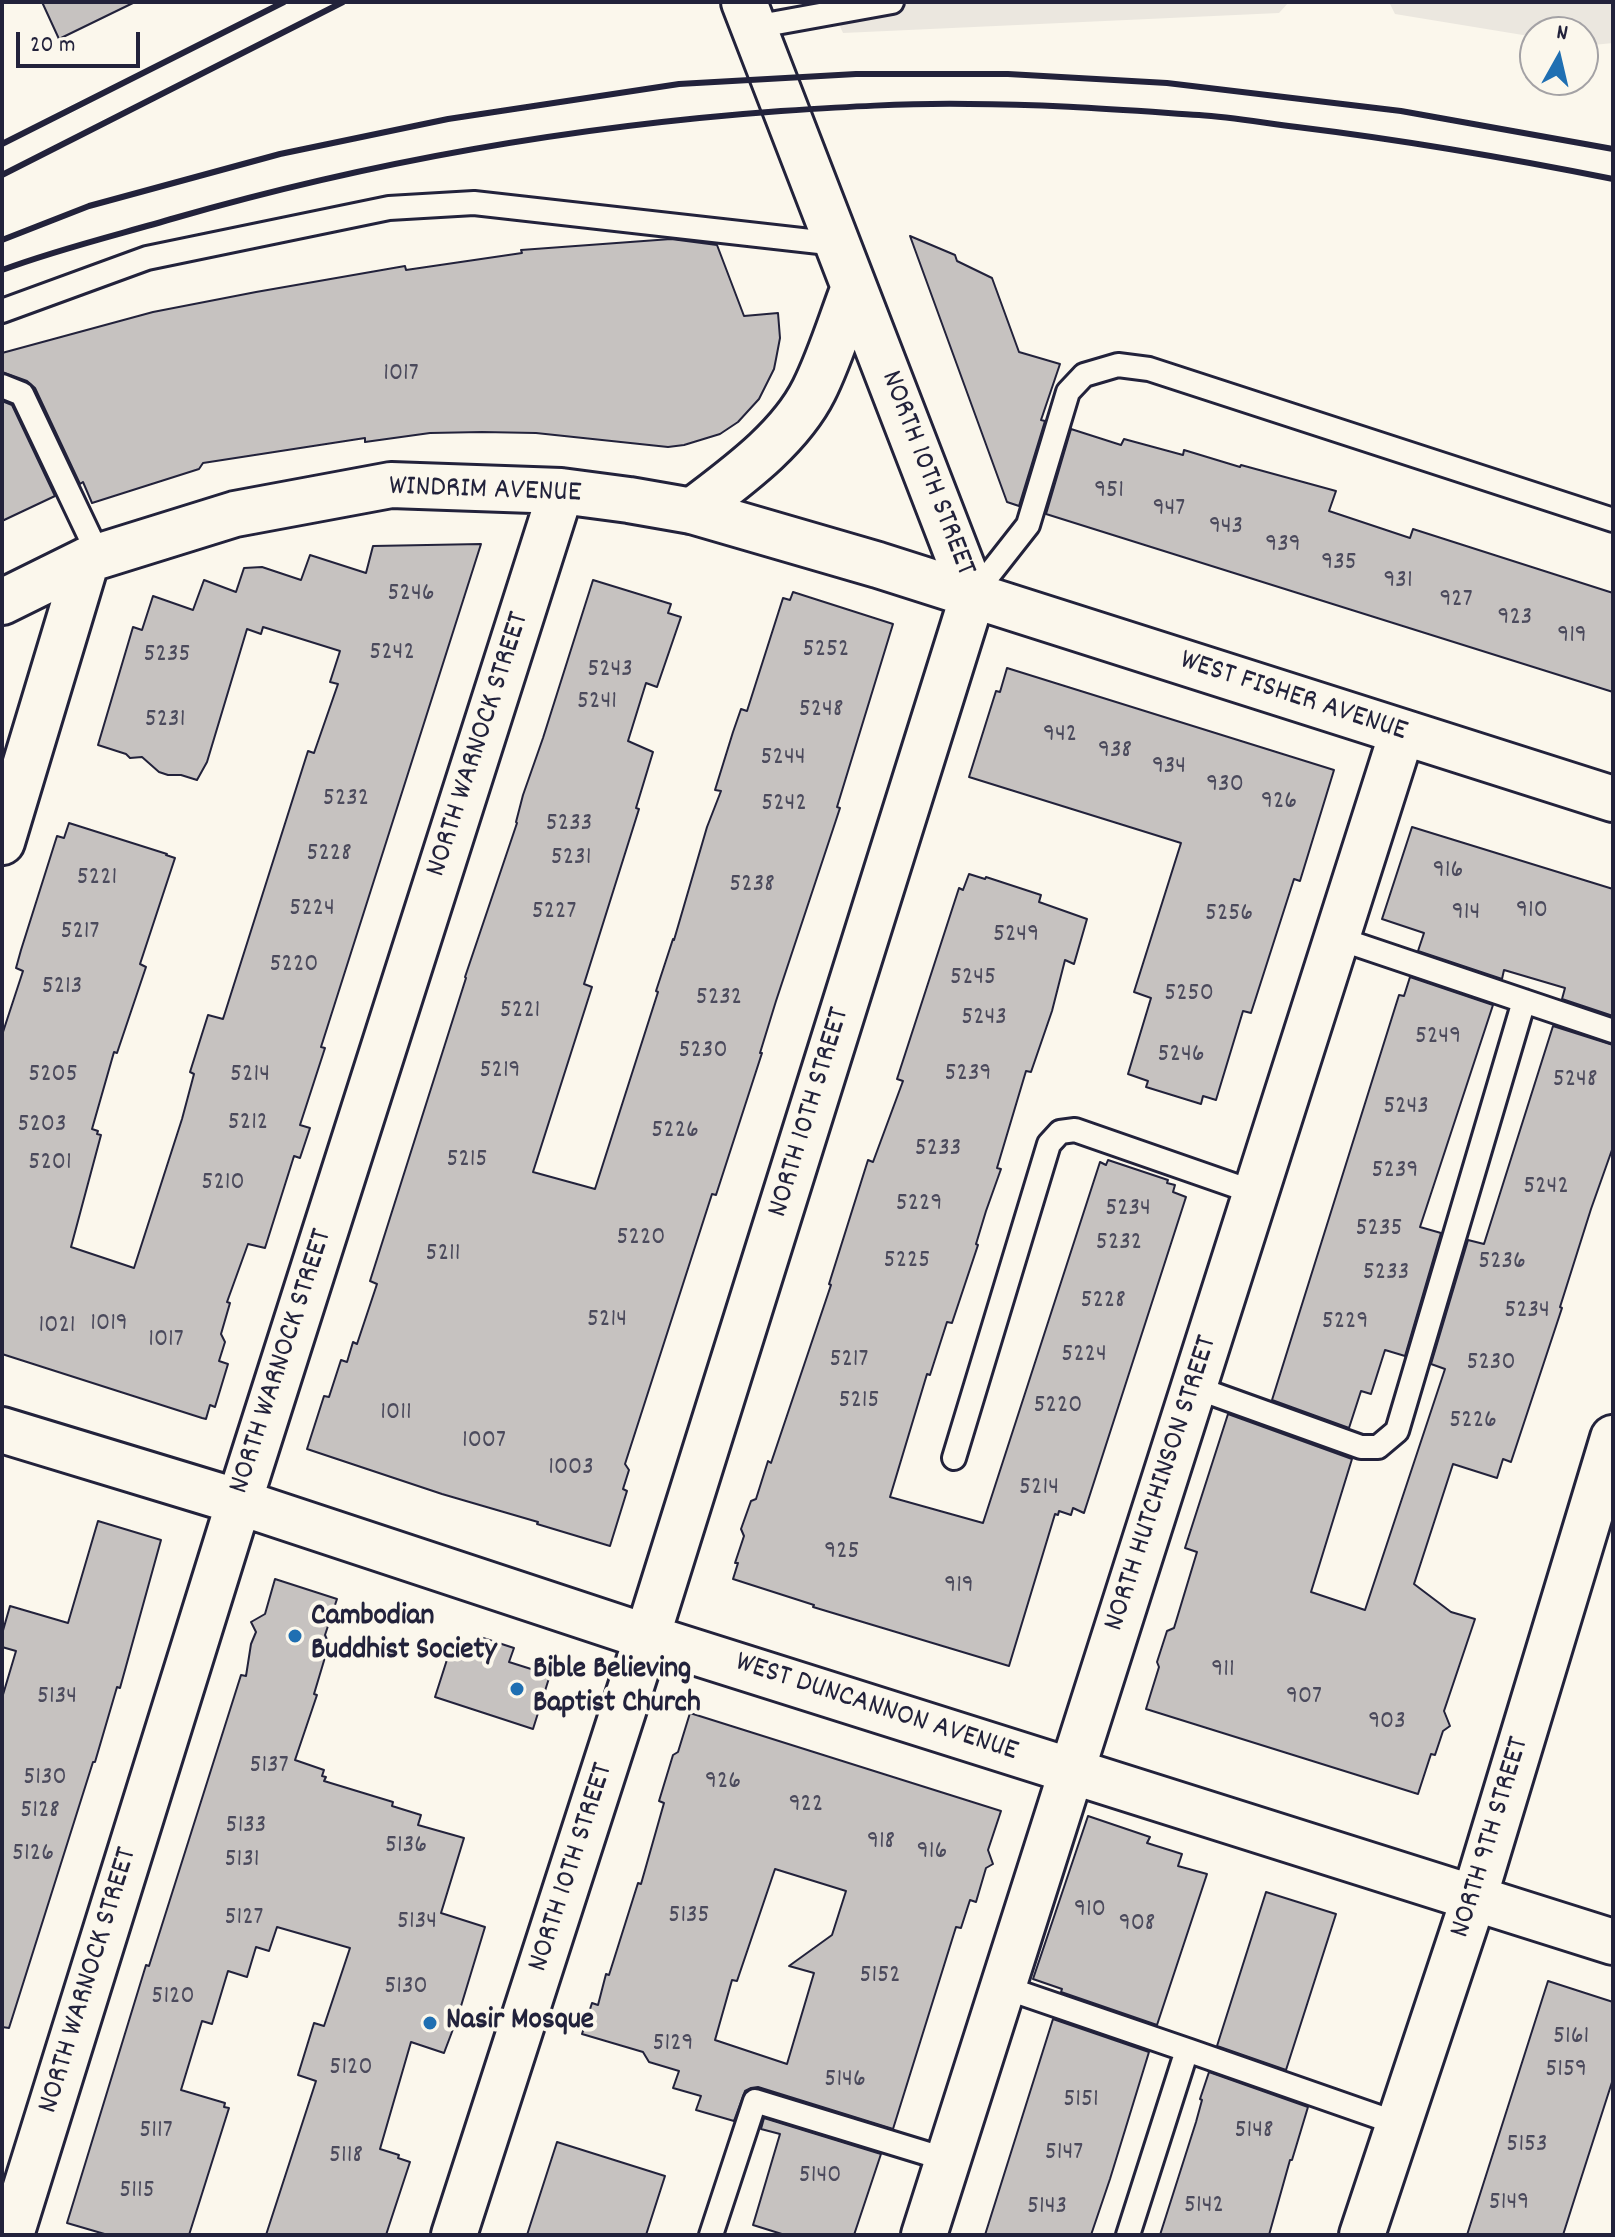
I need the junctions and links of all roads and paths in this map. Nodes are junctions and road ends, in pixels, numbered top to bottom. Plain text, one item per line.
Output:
1 (892, 2) edge
2 (749, 15) edge
3 (837, 244) junction
4 (854, 287) junction
5 (2, 311) edge
6 (2, 386) edge
7 (561, 491) junction
8 (692, 511) junction
9 (1613, 520) edge
10 (93, 558) junction
11 (973, 595) junction
12 (2, 602) edge
13 (1402, 733) junction
14 (1613, 799) edge
15 (2, 842) edge
16 (1337, 938) junction
17 (1524, 1001) junction
18 (1613, 1031) edge
19 (1256, 1193) junction
20 (1194, 1387) junction
21 (2, 1430) edge
22 (1610, 1457) edge
23 (954, 1458) dead end
24 (239, 1502) junction
25 (647, 1637) junction
26 (1071, 1771) junction
27 (1474, 1898) junction
28 (1613, 1942) edge
29 (1003, 1987) junction
30 (1187, 2050) junction
31 (1399, 2124) junction
32 (948, 2160) junction
33 (11, 2235) edge
34 (454, 2235) edge
35 (711, 2235) edge
36 (924, 2235) edge
37 (1128, 2235) edge
38 (1362, 2235) edge

1 - 2 lane
2 - 3 street, NORTH 10TH STREET
3 - 4 street, NORTH 10TH STREET
3 - 5 lane
4 - 8 street
4 - 11 street, NORTH 10TH STREET
6 - 10 lane
7 - 8 street, WINDRIM AVENUE
7 - 10 street, WINDRIM AVENUE
7 - 24 street, NORTH WARNOCK STREET
8 - 11 street, WINDRIM AVENUE
9 - 11 lane
10 - 12 street, WINDRIM AVENUE
10 - 15 street
11 - 13 street, WEST FISHER AVENUE
11 - 25 street, NORTH 10TH STREET
13 - 14 street, WEST FISHER AVENUE
13 - 16 street, NORTH HUTCHINSON STREET
16 - 17 lane
16 - 19 street, NORTH HUTCHINSON STREET
17 - 18 lane
17 - 20 lane
19 - 20 street, NORTH HUTCHINSON STREET
19 - 23 lane
20 - 26 street, NORTH HUTCHINSON STREET
21 - 24 street, WEST DUNCANNON AVENUE
22 - 27 street, NORTH 9TH STREET
24 - 25 street, WEST DUNCANNON AVENUE
24 - 33 street, NORTH WARNOCK STREET
25 - 26 street, WEST DUNCANNON AVENUE
25 - 34 street, NORTH 10TH STREET
26 - 27 street, WEST DUNCANNON AVENUE
26 - 29 street, NORTH HUTCHINSON STREET
27 - 28 street, WEST DUNCANNON AVENUE
27 - 31 street, NORTH 9TH STREET
29 - 30 lane
29 - 32 street, NORTH HUTCHINSON STREET
30 - 31 lane
30 - 37 lane
31 - 38 street, NORTH 9TH STREET
32 - 35 lane
32 - 36 street, NORTH HUTCHINSON STREET

